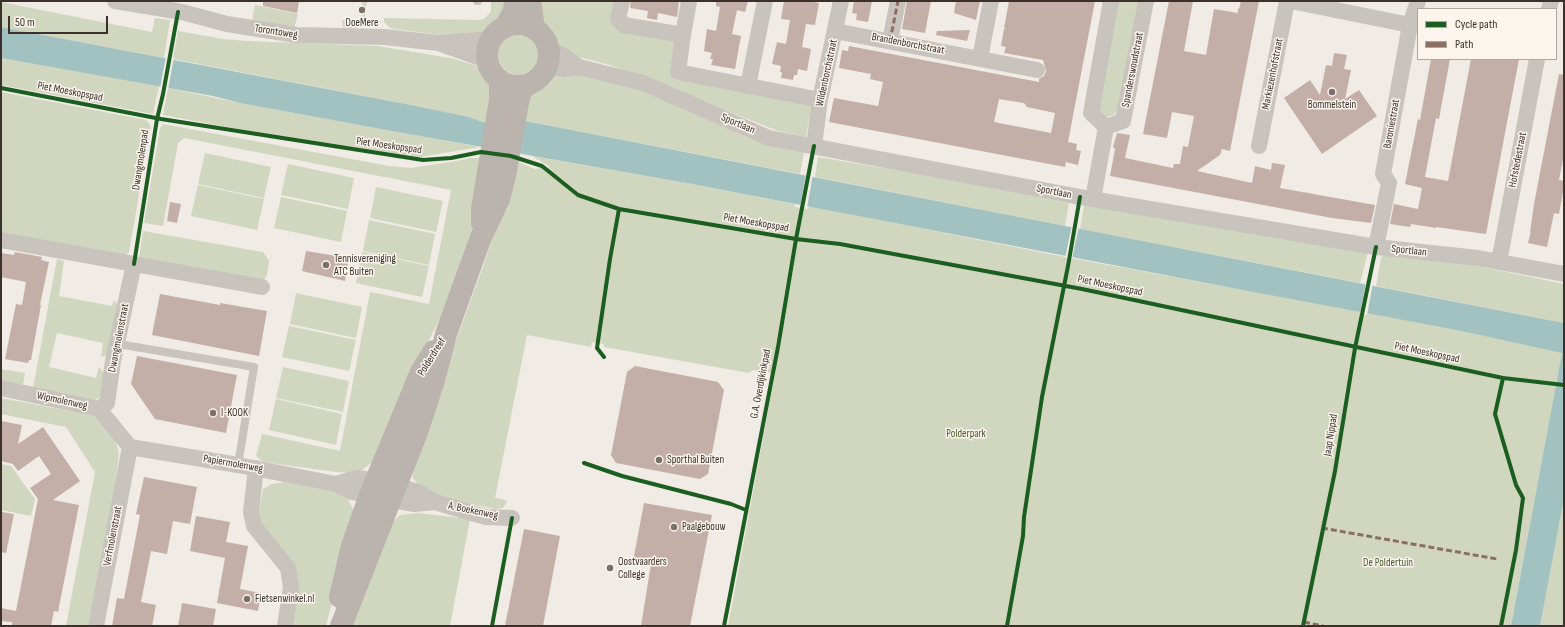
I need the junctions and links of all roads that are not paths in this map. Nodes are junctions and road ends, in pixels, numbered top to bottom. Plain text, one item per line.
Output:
1 (115, 1) edge
2 (515, 1) edge
3 (530, 1) edge
4 (622, 1) edge
5 (689, 1) edge
6 (765, 1) edge
7 (841, 1) edge
8 (898, 1) edge
9 (991, 1) edge
10 (1111, 1) edge
11 (1146, 1) edge
12 (1287, 1) edge
13 (1291, 1) edge
14 (1418, 1) edge
15 (183, 7) edge
16 (1410, 25) junction
17 (534, 28) junction
18 (835, 31) junction
19 (499, 33) junction
20 (683, 35) junction
21 (890, 41) junction
22 (439, 43) junction
23 (548, 58) junction
24 (980, 58) junction
25 (1538, 60) edge
26 (1037, 70) dead end
27 (506, 86) junction
28 (748, 86) junction
29 (820, 100) junction
30 (1106, 127) junction
31 (814, 146) junction
32 (1259, 146) dead end
33 (1093, 199) junction
34 (1, 240) edge
35 (1376, 247) junction
36 (1499, 262) junction
37 (134, 264) junction
38 (1564, 274) edge
39 (262, 287) dead end
40 (446, 334) junction
41 (118, 344) junction
42 (1, 388) edge
43 (99, 409) junction
44 (130, 447) junction
45 (238, 465) junction
46 (256, 468) junction
47 (373, 488) junction
48 (394, 493) junction
49 (512, 518) dead end
50 (96, 626) edge
51 (285, 626) edge
52 (334, 626) edge
53 (341, 626) edge

1 - 15 street, Torontoweg
2 - 19 main road
3 - 17 main road
4 - 20 street
5 - 20 street
6 - 28 street
7 - 18 street, Wildenborchstraat
8 - 21 street
9 - 24 street
10 - 30 street
11 - 30 street, Spanderswoudstraat
12 - 32 street, Markiezenhofstraat
13 - 16 street
14 - 16 street, Baroniestraat
15 - 22 street, Torontoweg
16 - 35 street, Baroniestraat
17 - 19 main road
17 - 23 main road
18 - 21 street, Brandenborchstraat
18 - 29 street, Wildenborchstraat
19 - 22 street, Torontoweg
19 - 27 main road
20 - 28 street
21 - 24 street, Brandenborchstraat
22 - 27 street, Torontoweg
23 - 27 main road
23 - 31 street, Sportlaan
24 - 26 street, Brandenborchstraat
25 - 36 street, Hofstedestraat
27 - 40 main road
28 - 29 street
29 - 31 street, Wildenborchstraat
30 - 33 street
31 - 33 street, Sportlaan
33 - 35 street, Sportlaan
34 - 37 street
35 - 36 street, Sportlaan
36 - 38 street, Sportlaan
37 - 39 street
37 - 41 street, Dwangmolenstraat
40 - 47 main road, Polderdreef
40 - 48 main road, Polderdreef
41 - 43 street, Dwangmolenstraat
41 - 45 lane
42 - 43 street, Wipmolenweg
43 - 44 street, Wipmolenweg
44 - 45 street, Papiermolenweg
44 - 50 street, Verfmolenstraat
45 - 46 street, Papiermolenweg
46 - 47 street, Papiermolenweg
46 - 51 street
47 - 48 street, Papiermolenweg
47 - 52 main road, Polderdreef
48 - 49 street, A. Boekenweg
48 - 53 main road, Polderdreef

